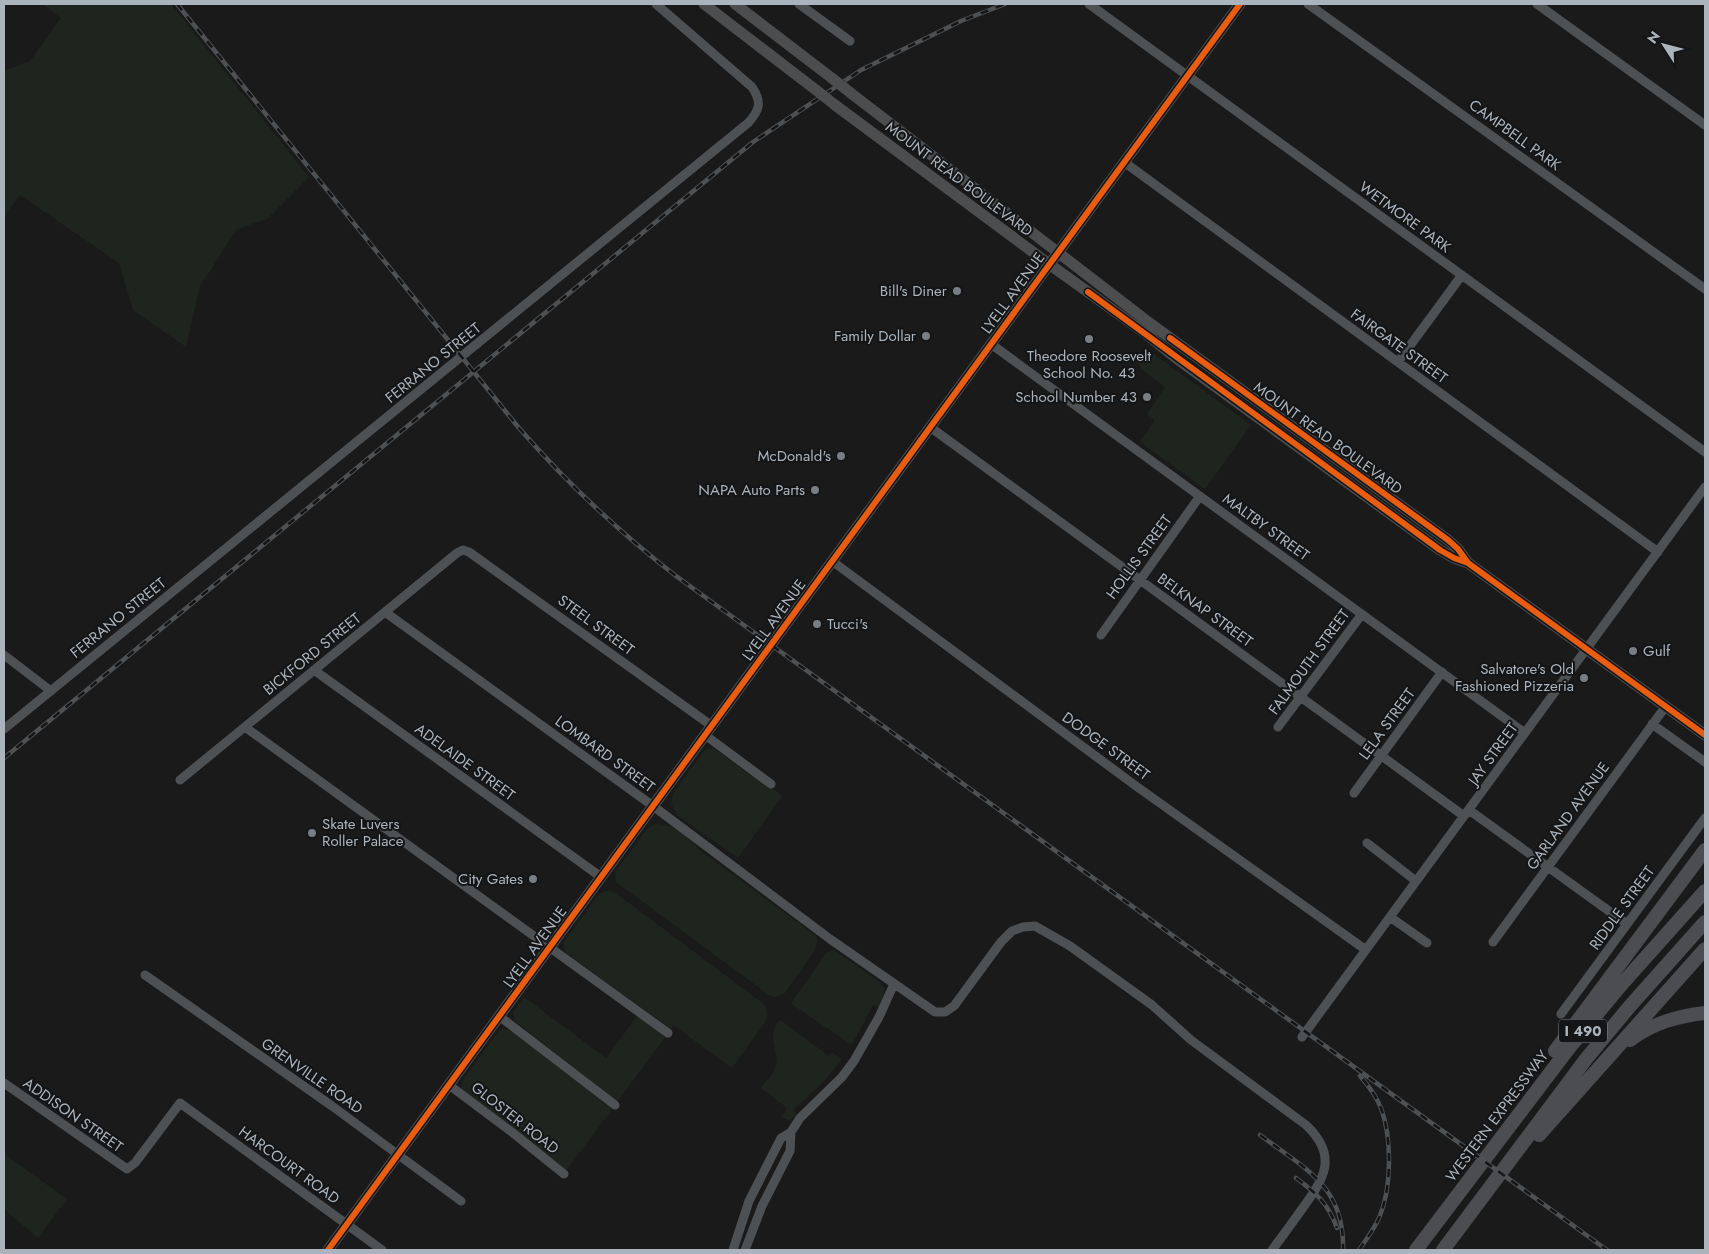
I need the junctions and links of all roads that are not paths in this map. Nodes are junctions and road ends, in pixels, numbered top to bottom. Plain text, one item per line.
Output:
1 (656, 4) edge
2 (704, 4) edge
3 (735, 4) edge
4 (799, 4) edge
5 (1089, 4) edge
6 (1240, 4) edge
7 (1308, 4) edge
8 (1537, 4) edge
9 (850, 41) dead end
10 (1187, 75) junction
11 (1705, 125) edge
12 (1124, 162) junction
13 (1058, 252) junction
14 (1049, 264) junction
15 (1462, 274) junction
16 (1705, 289) edge
17 (991, 344) junction
18 (1398, 362) junction
19 (930, 427) junction
20 (1705, 452) edge
21 (1705, 487) edge
22 (1200, 496) junction
23 (463, 550) joint
24 (1658, 552) junction
25 (832, 561) junction
26 (1468, 563) junction
27 (1140, 580) junction
28 (385, 612) junction
29 (1362, 614) junction
30 (1101, 635) dead end
31 (1587, 649) junction
32 (4, 655) edge
33 (314, 670) junction
34 (1442, 672) junction
35 (51, 691) junction
36 (1300, 697) junction
37 (1666, 706) junction
38 (1652, 724) junction
39 (712, 726) junction
40 (245, 727) junction
41 (1278, 727) dead end
42 (4, 729) edge
43 (1525, 732) junction
44 (705, 735) junction
45 (1705, 735) edge
46 (1381, 755) junction
47 (1705, 762) edge
48 (180, 780) dead end
49 (771, 784) dead end
50 (1354, 793) dead end
51 (653, 806) junction
52 (1467, 813) junction
53 (1705, 818) edge
54 (1368, 843) dead end
55 (1705, 850) edge
56 (1547, 868) junction
57 (601, 877) junction
58 (1416, 881) junction
59 (1705, 891) edge
60 (1390, 917) junction
61 (1705, 922) edge
62 (1627, 924) junction
63 (1493, 942) dead end
64 (1427, 943) dead end
65 (550, 946) junction
66 (1705, 949) edge
67 (1366, 950) junction
68 (145, 975) dead end
69 (894, 984) junction
70 (1705, 1013) edge
71 (1561, 1014) dead end
72 (499, 1016) junction
73 (668, 1033) dead end
74 (1302, 1037) dead end
75 (1598, 1069) junction
76 (4, 1083) edge
77 (449, 1085) junction
78 (180, 1103) joint
79 (615, 1105) dead end
80 (791, 1132) junction
81 (398, 1154) junction
82 (564, 1174) dead end
83 (1470, 1179) junction
84 (461, 1201) dead end
85 (1479, 1202) junction
86 (347, 1224) junction
87 (328, 1250) edge
88 (382, 1250) edge
89 (733, 1250) edge
90 (745, 1250) edge
91 (1272, 1250) edge
92 (1416, 1250) edge
93 (1443, 1250) edge

1 - 35 street, FERRANO STREET
2 - 14 main road, MOUNT READ BOULEVARD, bridge
3 - 13 main road, MOUNT READ BOULEVARD, bridge
4 - 9 street
5 - 10 street, WETMORE PARK
6 - 10 main road, LYELL AVENUE
7 - 16 street, CAMPBELL PARK
8 - 11 street
10 - 12 main road, LYELL AVENUE
10 - 15 street, WETMORE PARK
12 - 13 main road, LYELL AVENUE
12 - 18 street, FAIRGATE STREET
13 - 14 main road, LYELL AVENUE
13 - 26 main road, MOUNT READ BOULEVARD
14 - 17 main road, LYELL AVENUE
14 - 26 main road, MOUNT READ BOULEVARD
15 - 18 street
15 - 20 street, WETMORE PARK
17 - 19 main road, LYELL AVENUE
17 - 22 street, MALTBY STREET
18 - 24 street, FAIRGATE STREET
19 - 25 main road, LYELL AVENUE
19 - 27 street, BELKNAP STREET
21 - 24 street, JAY STREET
22 - 27 street, HOLLIS STREET
22 - 29 street, MALTBY STREET
23 - 28 street, BICKFORD STREET
23 - 39 street, STEEL STREET
24 - 31 street, JAY STREET
25 - 39 main road, LYELL AVENUE
25 - 67 street, DODGE STREET
26 - 31 main road, MOUNT READ BOULEVARD
27 - 30 street, HOLLIS STREET
27 - 36 street, BELKNAP STREET
28 - 33 street, BICKFORD STREET
28 - 51 street, LOMBARD STREET
29 - 34 street, MALTBY STREET
29 - 36 street, FALMOUTH STREET
31 - 37 main road, MOUNT READ BOULEVARD
31 - 43 street, JAY STREET
32 - 35 street
33 - 40 street, BICKFORD STREET
33 - 57 street, ADELAIDE STREET
34 - 43 street, MALTBY STREET
34 - 46 street, LELA STREET
35 - 42 street, FERRANO STREET
36 - 41 street, FALMOUTH STREET
36 - 46 street, BELKNAP STREET
37 - 38 street, GARLAND AVENUE
37 - 45 main road, MOUNT READ BOULEVARD
38 - 47 street
38 - 56 street, GARLAND AVENUE
39 - 44 main road, LYELL AVENUE
40 - 48 street, BICKFORD STREET
40 - 65 street
43 - 52 street, JAY STREET
44 - 49 street
44 - 51 main road, LYELL AVENUE
46 - 50 street, LELA STREET
46 - 52 street, BELKNAP STREET
51 - 57 main road, LYELL AVENUE
51 - 69 street, LOMBARD STREET
52 - 56 street, BELKNAP STREET
52 - 58 street, JAY STREET
53 - 62 street, RIDDLE STREET
54 - 58 street
55 - 83 highway
56 - 62 street, BELKNAP STREET
56 - 63 street, GARLAND AVENUE
57 - 65 main road, LYELL AVENUE
58 - 60 street, JAY STREET
59 - 83 highway, WESTERN EXPRESSWAY / I 490
60 - 64 street
60 - 67 street, JAY STREET
61 - 85 highway, I 490
62 - 71 street, RIDDLE STREET
65 - 72 main road, LYELL AVENUE
65 - 73 street
66 - 75 highway
67 - 74 street, JAY STREET
68 - 81 street, GRENVILLE ROAD
69 - 80 street
69 - 91 street, LOMBARD STREET
70 - 75 highway
72 - 77 main road, LYELL AVENUE
72 - 79 street
75 - 85 highway
76 - 78 street, ADDISON STREET
77 - 81 main road, LYELL AVENUE
77 - 82 street, GLOSTER ROAD
78 - 86 street, HARCOURT ROAD
80 - 89 street
80 - 90 street
81 - 84 street, GRENVILLE ROAD
81 - 86 main road, LYELL AVENUE
83 - 92 highway, WESTERN EXPRESSWAY / I 490
85 - 93 highway, I 490
86 - 87 main road, LYELL AVENUE
86 - 88 street, HARCOURT ROAD

